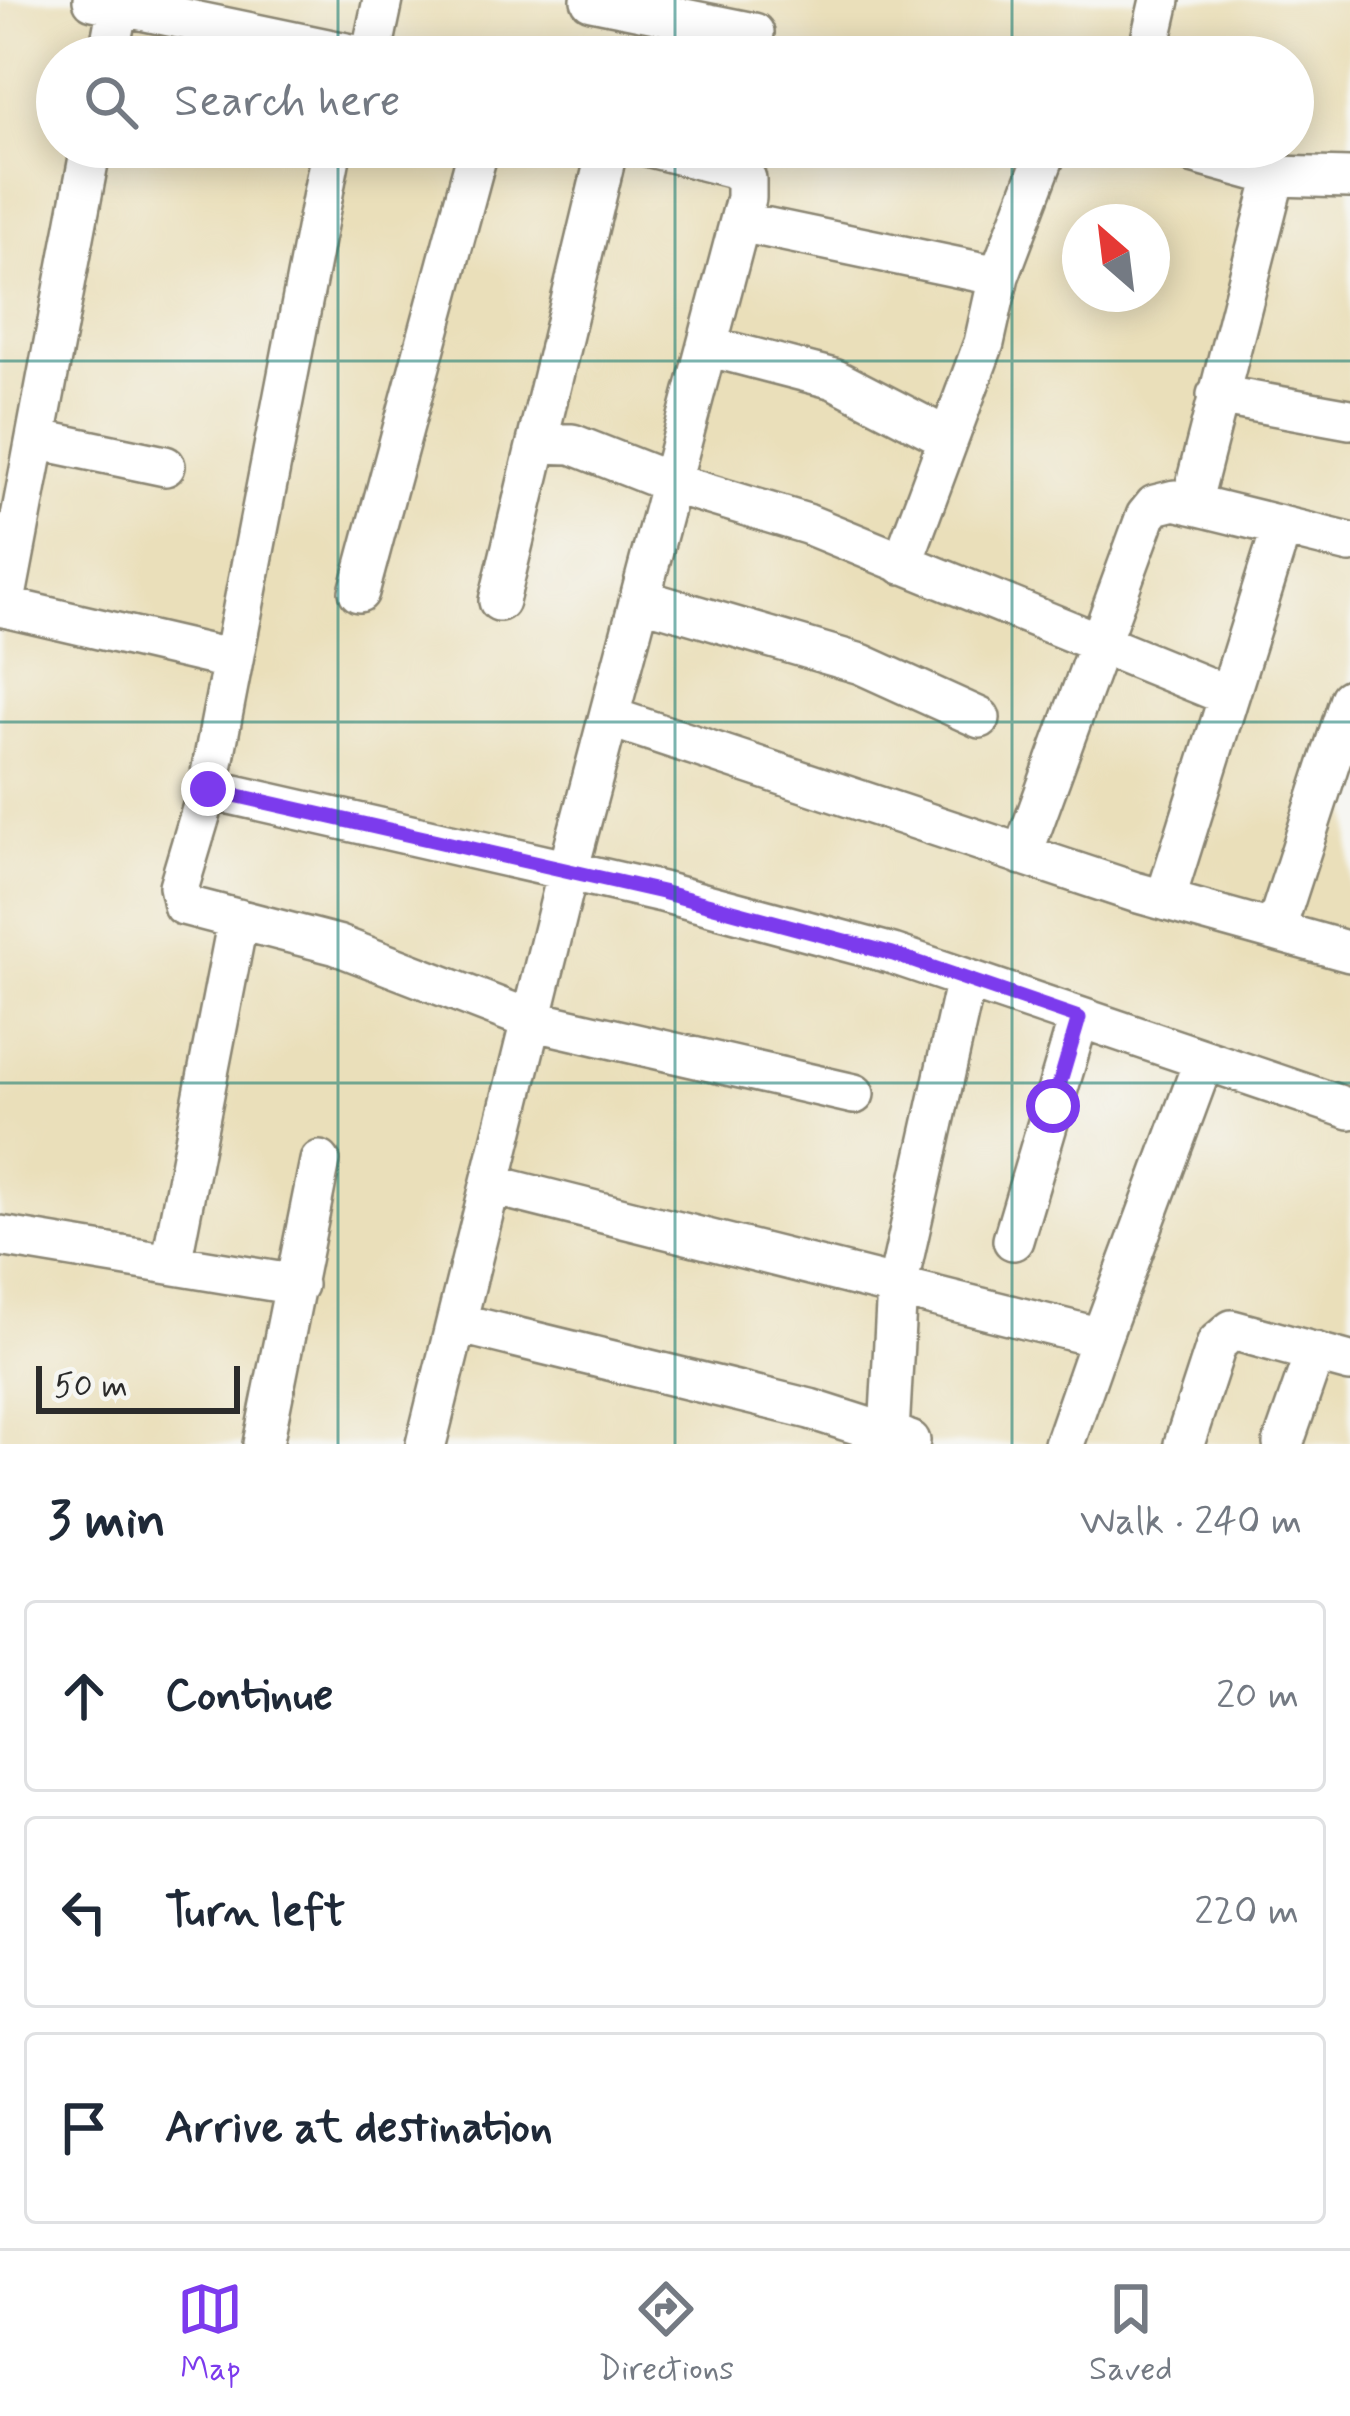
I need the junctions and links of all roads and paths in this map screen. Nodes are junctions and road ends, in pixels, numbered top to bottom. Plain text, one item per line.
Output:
1 (383, 0) edge
2 (591, 0) edge
3 (1160, 0) edge
4 (110, 2) edge
5 (239, 14) edge
6 (756, 30) edge
7 (109, 36) edge
8 (302, 36) edge
9 (368, 36) edge
10 (1152, 36) edge
11 (87, 168) edge
12 (328, 168) edge
13 (473, 168) edge
14 (603, 168) edge
15 (740, 168) edge
16 (1040, 168) edge
17 (1246, 168) edge
18 (1275, 176) junction
19 (1350, 178) edge
20 (740, 222) junction
21 (999, 277) junction
22 (707, 346) junction
23 (1217, 395) junction
24 (1350, 419) edge
25 (948, 438) junction
26 (36, 440) junction
27 (537, 443) junction
28 (165, 466) dead end
29 (671, 483) junction
30 (1190, 504) junction
31 (1282, 527) junction
32 (1350, 544) edge
33 (902, 564) junction
34 (359, 592) dead end
35 (640, 599) junction
36 (499, 601) dead end
37 (2, 606) edge
38 (1099, 645) junction
39 (233, 660) junction
40 (1229, 696) junction
41 (1350, 699) edge
42 (608, 717) junction
43 (980, 718) dead end
44 (1341, 754) edge
45 (208, 789) junction
46 (1022, 855) junction
47 (568, 871) junction
48 (1165, 901) junction
49 (238, 919) junction
50 (1275, 931) junction
51 (1350, 952) edge
52 (966, 980) junction
53 (1079, 1018) junction
54 (531, 1020) junction
55 (1204, 1060) junction
56 (854, 1094) dead end
57 (1350, 1109) edge
58 (320, 1161) dead end
59 (491, 1185) junction
60 (0, 1236) edge
61 (1013, 1240) dead end
62 (171, 1264) junction
63 (297, 1285) junction
64 (897, 1287) junction
65 (457, 1323) junction
66 (1101, 1338) junction
67 (1333, 1357) edge
68 (909, 1442) edge
69 (263, 1444) edge
70 (426, 1444) edge
71 (1064, 1444) edge
72 (1184, 1444) edge
73 (1283, 1444) edge

1 - 9 street
2 - 6 street
3 - 10 street
4 - 5 street
4 - 7 street
5 - 8 street
11 - 26 street
12 - 39 street
13 - 34 street
14 - 27 street
15 - 20 street
16 - 21 street
17 - 18 street
18 - 19 street
18 - 23 street
20 - 21 street
20 - 22 street
21 - 25 street
22 - 25 street
22 - 29 street
23 - 24 street
23 - 30 street
25 - 33 street
26 - 28 street
26 - 37 street
27 - 29 street
27 - 36 street
29 - 33 street
29 - 35 street
30 - 31 street
30 - 38 street
31 - 32 street
31 - 40 street
33 - 38 street
35 - 42 street
35 - 43 street
37 - 39 street
38 - 40 street
38 - 46 street
39 - 45 street
40 - 48 street
41 - 44 street
42 - 46 street
42 - 47 street
44 - 50 street
45 - 47 street
45 - 49 street
46 - 48 street
47 - 52 street
47 - 54 street
48 - 50 street
49 - 54 street
49 - 62 street
50 - 51 street
52 - 53 street
52 - 64 street
53 - 55 street
53 - 61 street
54 - 56 street
54 - 59 street
55 - 57 street
55 - 66 street
58 - 63 street
59 - 64 street
59 - 65 street
60 - 62 street
62 - 63 street
63 - 69 street
64 - 66 street
64 - 68 street
65 - 68 street
65 - 70 street
66 - 71 street
67 - 72 street
67 - 73 street

